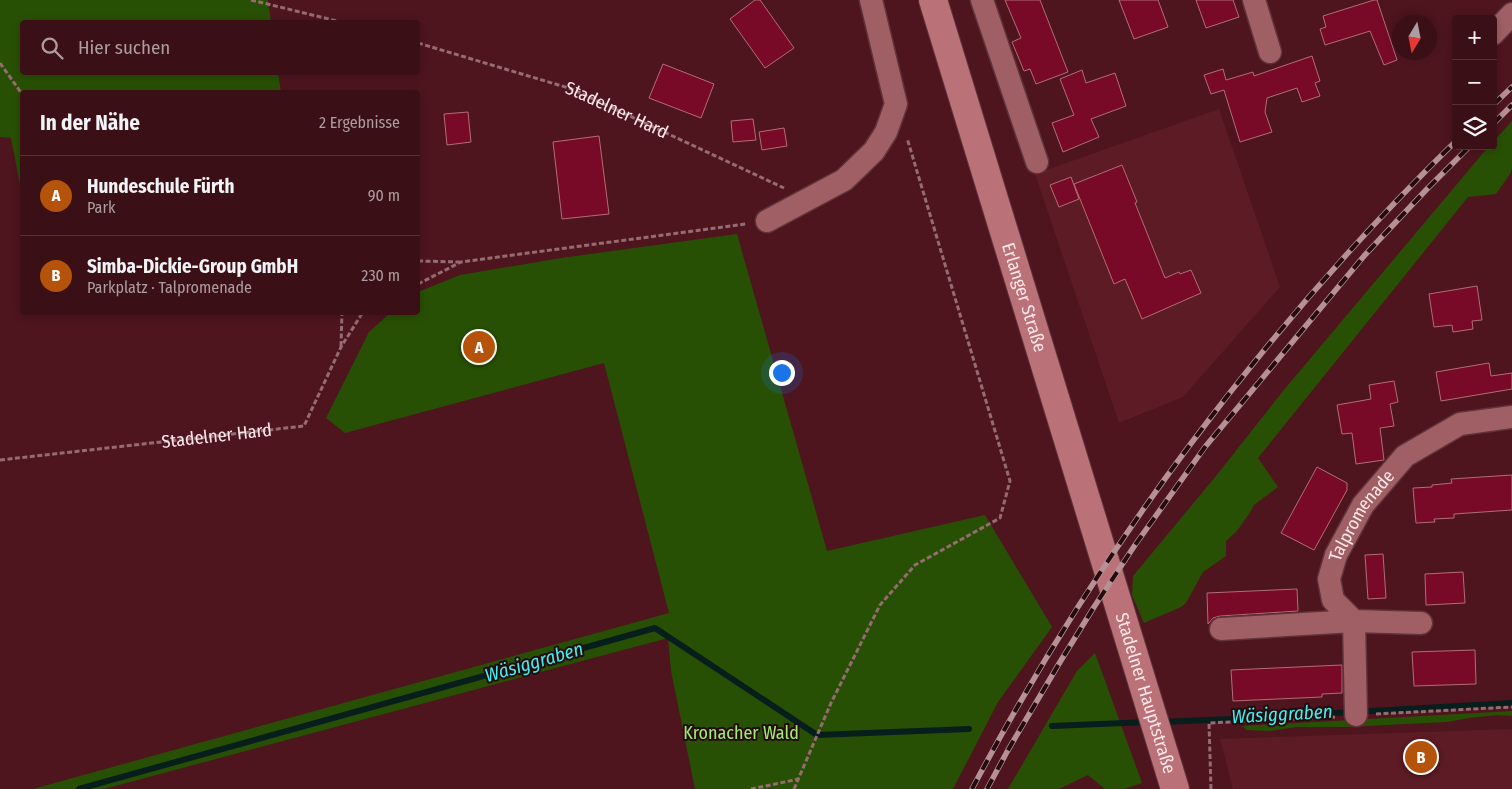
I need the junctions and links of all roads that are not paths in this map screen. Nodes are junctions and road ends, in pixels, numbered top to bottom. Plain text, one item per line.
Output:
1 (871, 0) edge
2 (932, 0) edge
3 (982, 0) edge
4 (1254, 0) edge
5 (1512, 14) edge
6 (1497, 30) edge
7 (1270, 52) dead end
8 (1037, 162) dead end
9 (767, 221) road end
10 (1512, 416) edge
11 (1116, 596) joint
12 (1354, 621) junction
13 (1421, 622) dead end
14 (1222, 629) dead end
15 (1356, 715) dead end
16 (1175, 789) edge

1 - 9 street
2 - 11 main road, Erlanger Straße
3 - 8 street
4 - 7 street
5 - 6 street
10 - 12 street, Talpromenade
11 - 16 main road, Stadelner Hauptstraße
12 - 13 street
12 - 14 street
12 - 15 street

